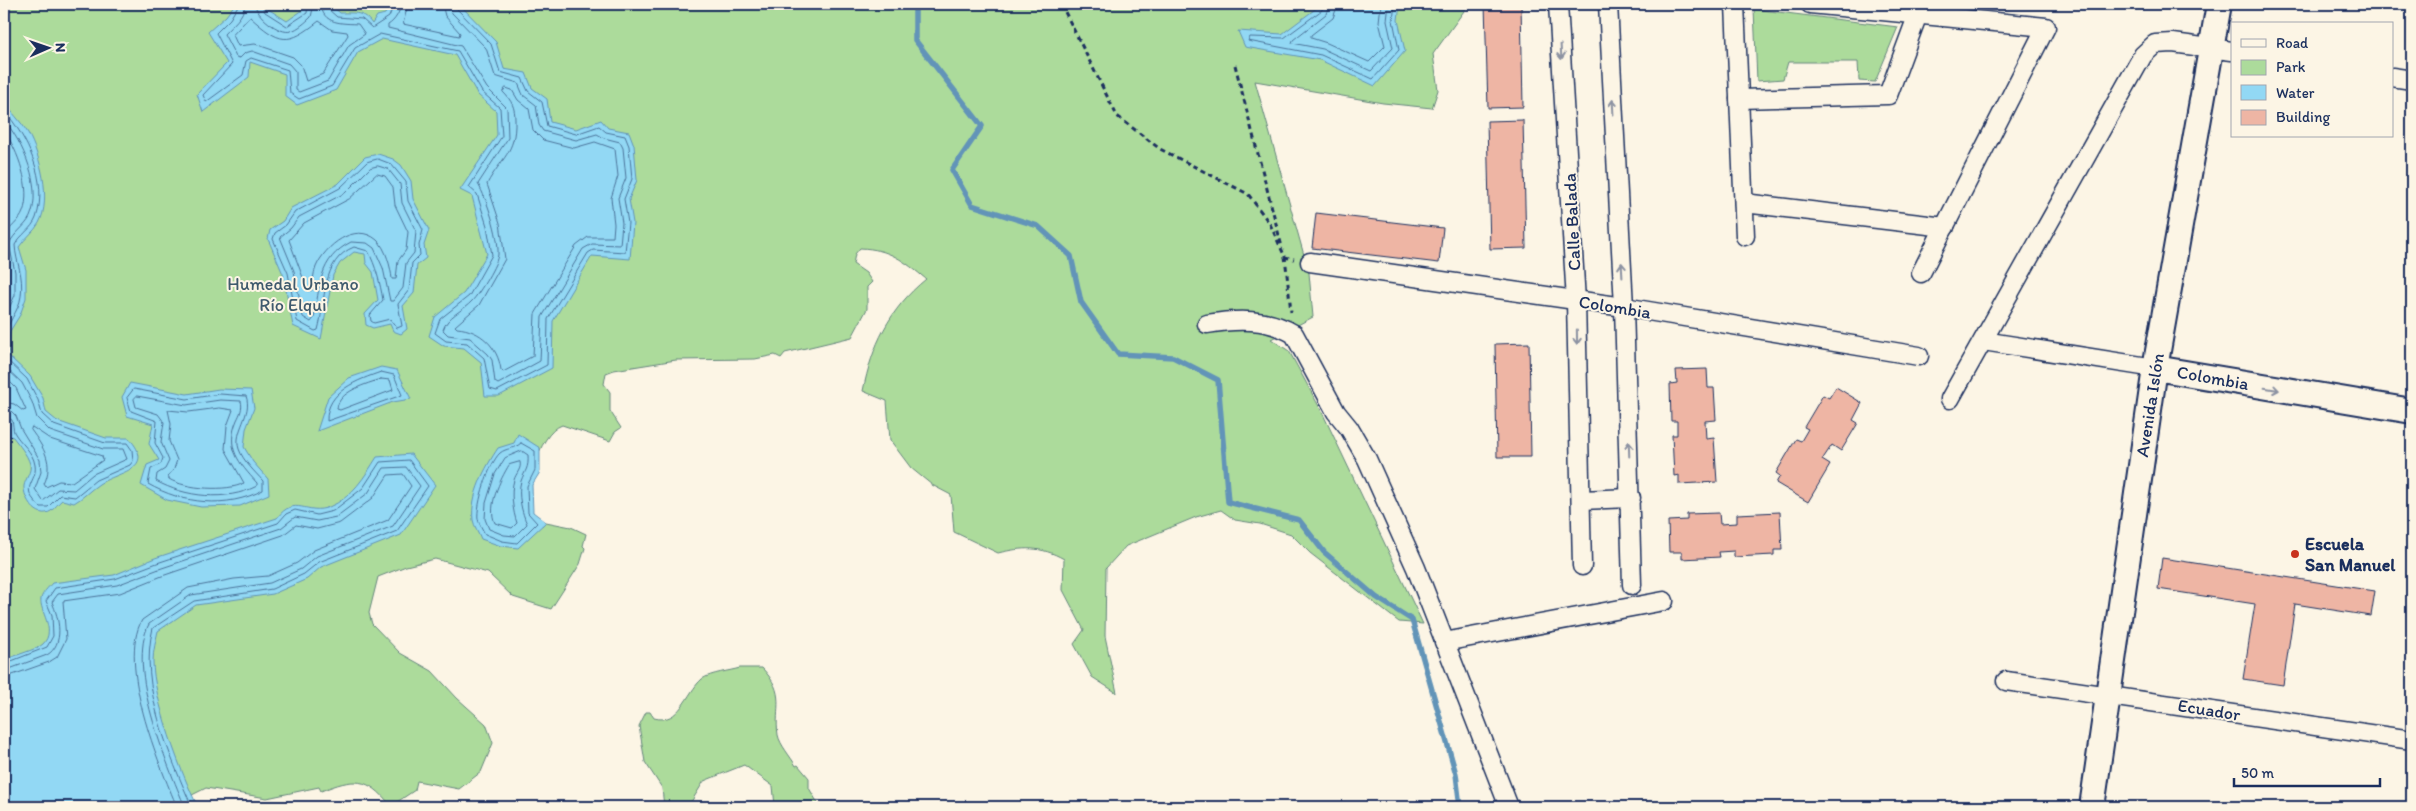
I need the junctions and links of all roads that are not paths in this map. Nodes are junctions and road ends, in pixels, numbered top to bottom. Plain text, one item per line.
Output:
1 (1558, 4) edge
2 (1608, 4) edge
3 (1735, 4) edge
4 (1810, 4) edge
5 (2219, 4) edge
6 (1918, 14) junction
7 (2222, 49) edge
8 (2394, 77) edge
9 (2412, 80) edge
10 (1739, 99) junction
11 (1744, 203) junction
12 (1945, 227) junction
13 (1745, 236) dead end
14 (1310, 262) road end
15 (1921, 273) dead end
16 (1576, 301) junction
17 (1624, 308) junction
18 (1207, 324) dead end
19 (1983, 341) junction
20 (1919, 356) dead end
21 (2155, 368) junction
22 (1950, 399) dead end
23 (2412, 411) edge
24 (1630, 498) junction
25 (1581, 500) junction
26 (1582, 566) dead end
27 (1632, 585) dead end
28 (1664, 601) dead end
29 (1444, 642) junction
30 (2006, 681) dead end
31 (2107, 695) junction
32 (2412, 740) edge
33 (1509, 807) edge
34 (2092, 807) edge

1 -> 16 street, Calle Balada
17 -> 2 street
3 - 10 street
4 - 6 street
5 - 7 main road, Avenida Islón
6 - 10 street
6 - 12 street
7 - 19 street
7 - 21 main road, Avenida Islón
8 - 9 street
10 - 11 street
11 - 12 street
11 - 13 street
12 - 15 street
14 - 16 street, Colombia
16 - 17 street, Colombia
16 -> 25 street, Calle Balada
17 - 20 street, Colombia
24 -> 17 street
18 - 29 street
19 - 21 street, Colombia
19 - 22 street
21 -> 23 main road, Colombia
21 - 31 main road, Avenida Islón
24 - 25 street
24 - 27 street
25 - 26 street, Calle Balada
28 - 29 street
29 - 33 street
30 - 31 street, Ecuador
31 - 32 street, Ecuador
31 - 34 main road, Avenida Islón

